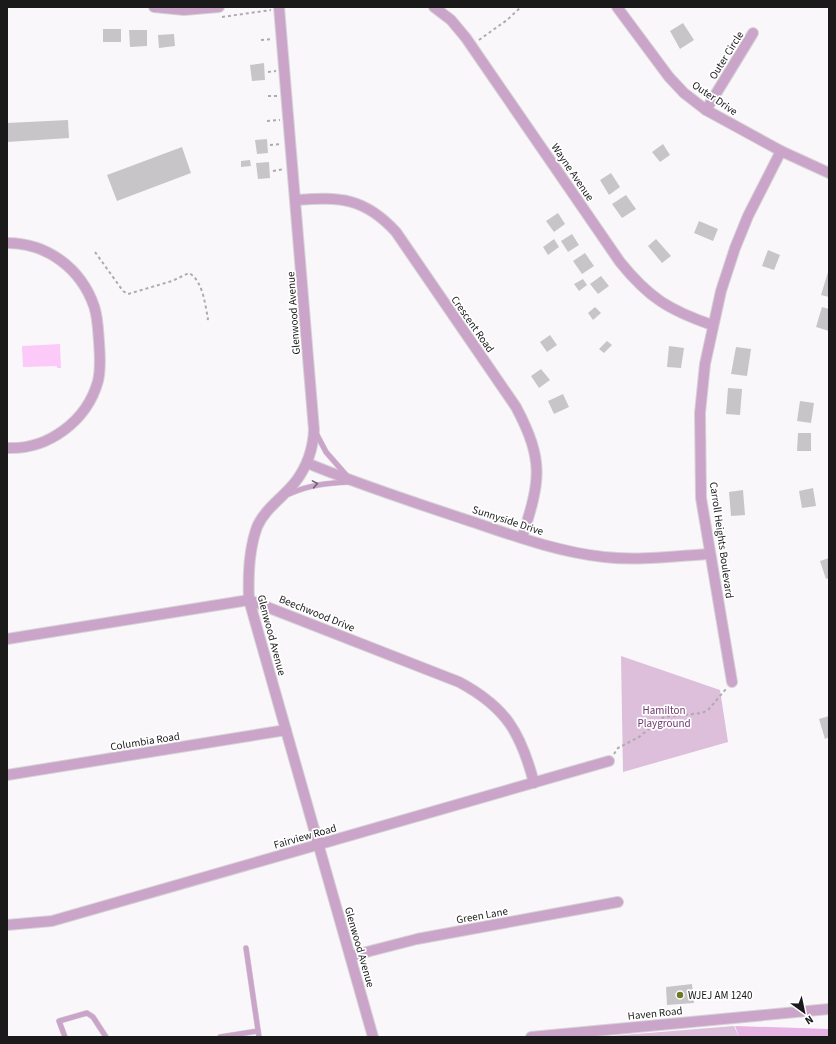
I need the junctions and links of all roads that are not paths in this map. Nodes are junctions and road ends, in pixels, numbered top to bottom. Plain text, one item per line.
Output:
1 (154, 7) edge
2 (279, 7) edge
3 (434, 7) edge
4 (617, 7) edge
5 (221, 12) edge
6 (753, 33) dead end
7 (706, 110) junction
8 (781, 152) junction
9 (829, 173) edge
10 (296, 200) junction
11 (7, 243) edge
12 (712, 325) junction
13 (314, 430) junction
14 (7, 448) edge
15 (307, 463) junction
16 (354, 482) junction
17 (279, 498) junction
18 (522, 538) junction
19 (710, 554) junction
20 (249, 600) junction
21 (7, 639) edge
22 (732, 682) road end
23 (286, 730) junction
24 (609, 761) road end
25 (7, 775) edge
26 (534, 783) junction
27 (318, 844) junction
28 (618, 902) dead end
29 (7, 925) edge
30 (246, 948) dead end
31 (351, 956) junction
32 (829, 1009) edge
33 (259, 1034) edge
34 (65, 1037) edge
35 (106, 1037) edge
36 (220, 1037) edge
37 (373, 1037) edge
38 (531, 1037) edge

1 - 5 street
2 - 10 street, Glenwood Avenue
3 - 12 street, Wayne Avenue
4 - 7 street, Outer Drive
6 - 7 street, Outer Circle
7 - 8 street, Outer Drive
8 - 9 street, Outer Drive
8 - 12 street, Carroll Heights Boulevard
10 - 13 street, Glenwood Avenue
10 - 18 street, Crescent Road
11 - 14 street
12 - 19 street, Carroll Heights Boulevard
13 - 15 street, Glenwood Avenue
13 - 16 lane
15 - 16 street, Sunnyside Drive
15 - 17 street, Glenwood Avenue
17 -> 16 lane
16 - 18 street, Sunnyside Drive
17 - 20 street, Glenwood Avenue
18 - 19 street, Sunnyside Drive
19 - 22 street, Carroll Heights Boulevard
20 - 21 street, Beechwood Drive
20 - 23 street, Glenwood Avenue
20 - 26 street, Beechwood Drive
23 - 25 street, Columbia Road
23 - 27 street, Glenwood Avenue
24 - 26 street, Fairview Road
26 - 27 street, Fairview Road
27 - 29 street, Fairview Road
27 - 31 street, Glenwood Avenue
28 - 31 street, Green Lane
30 - 33 lane
31 - 37 street, Glenwood Avenue
32 - 38 street, Haven Road
33 - 36 lane
34 - 35 lane

